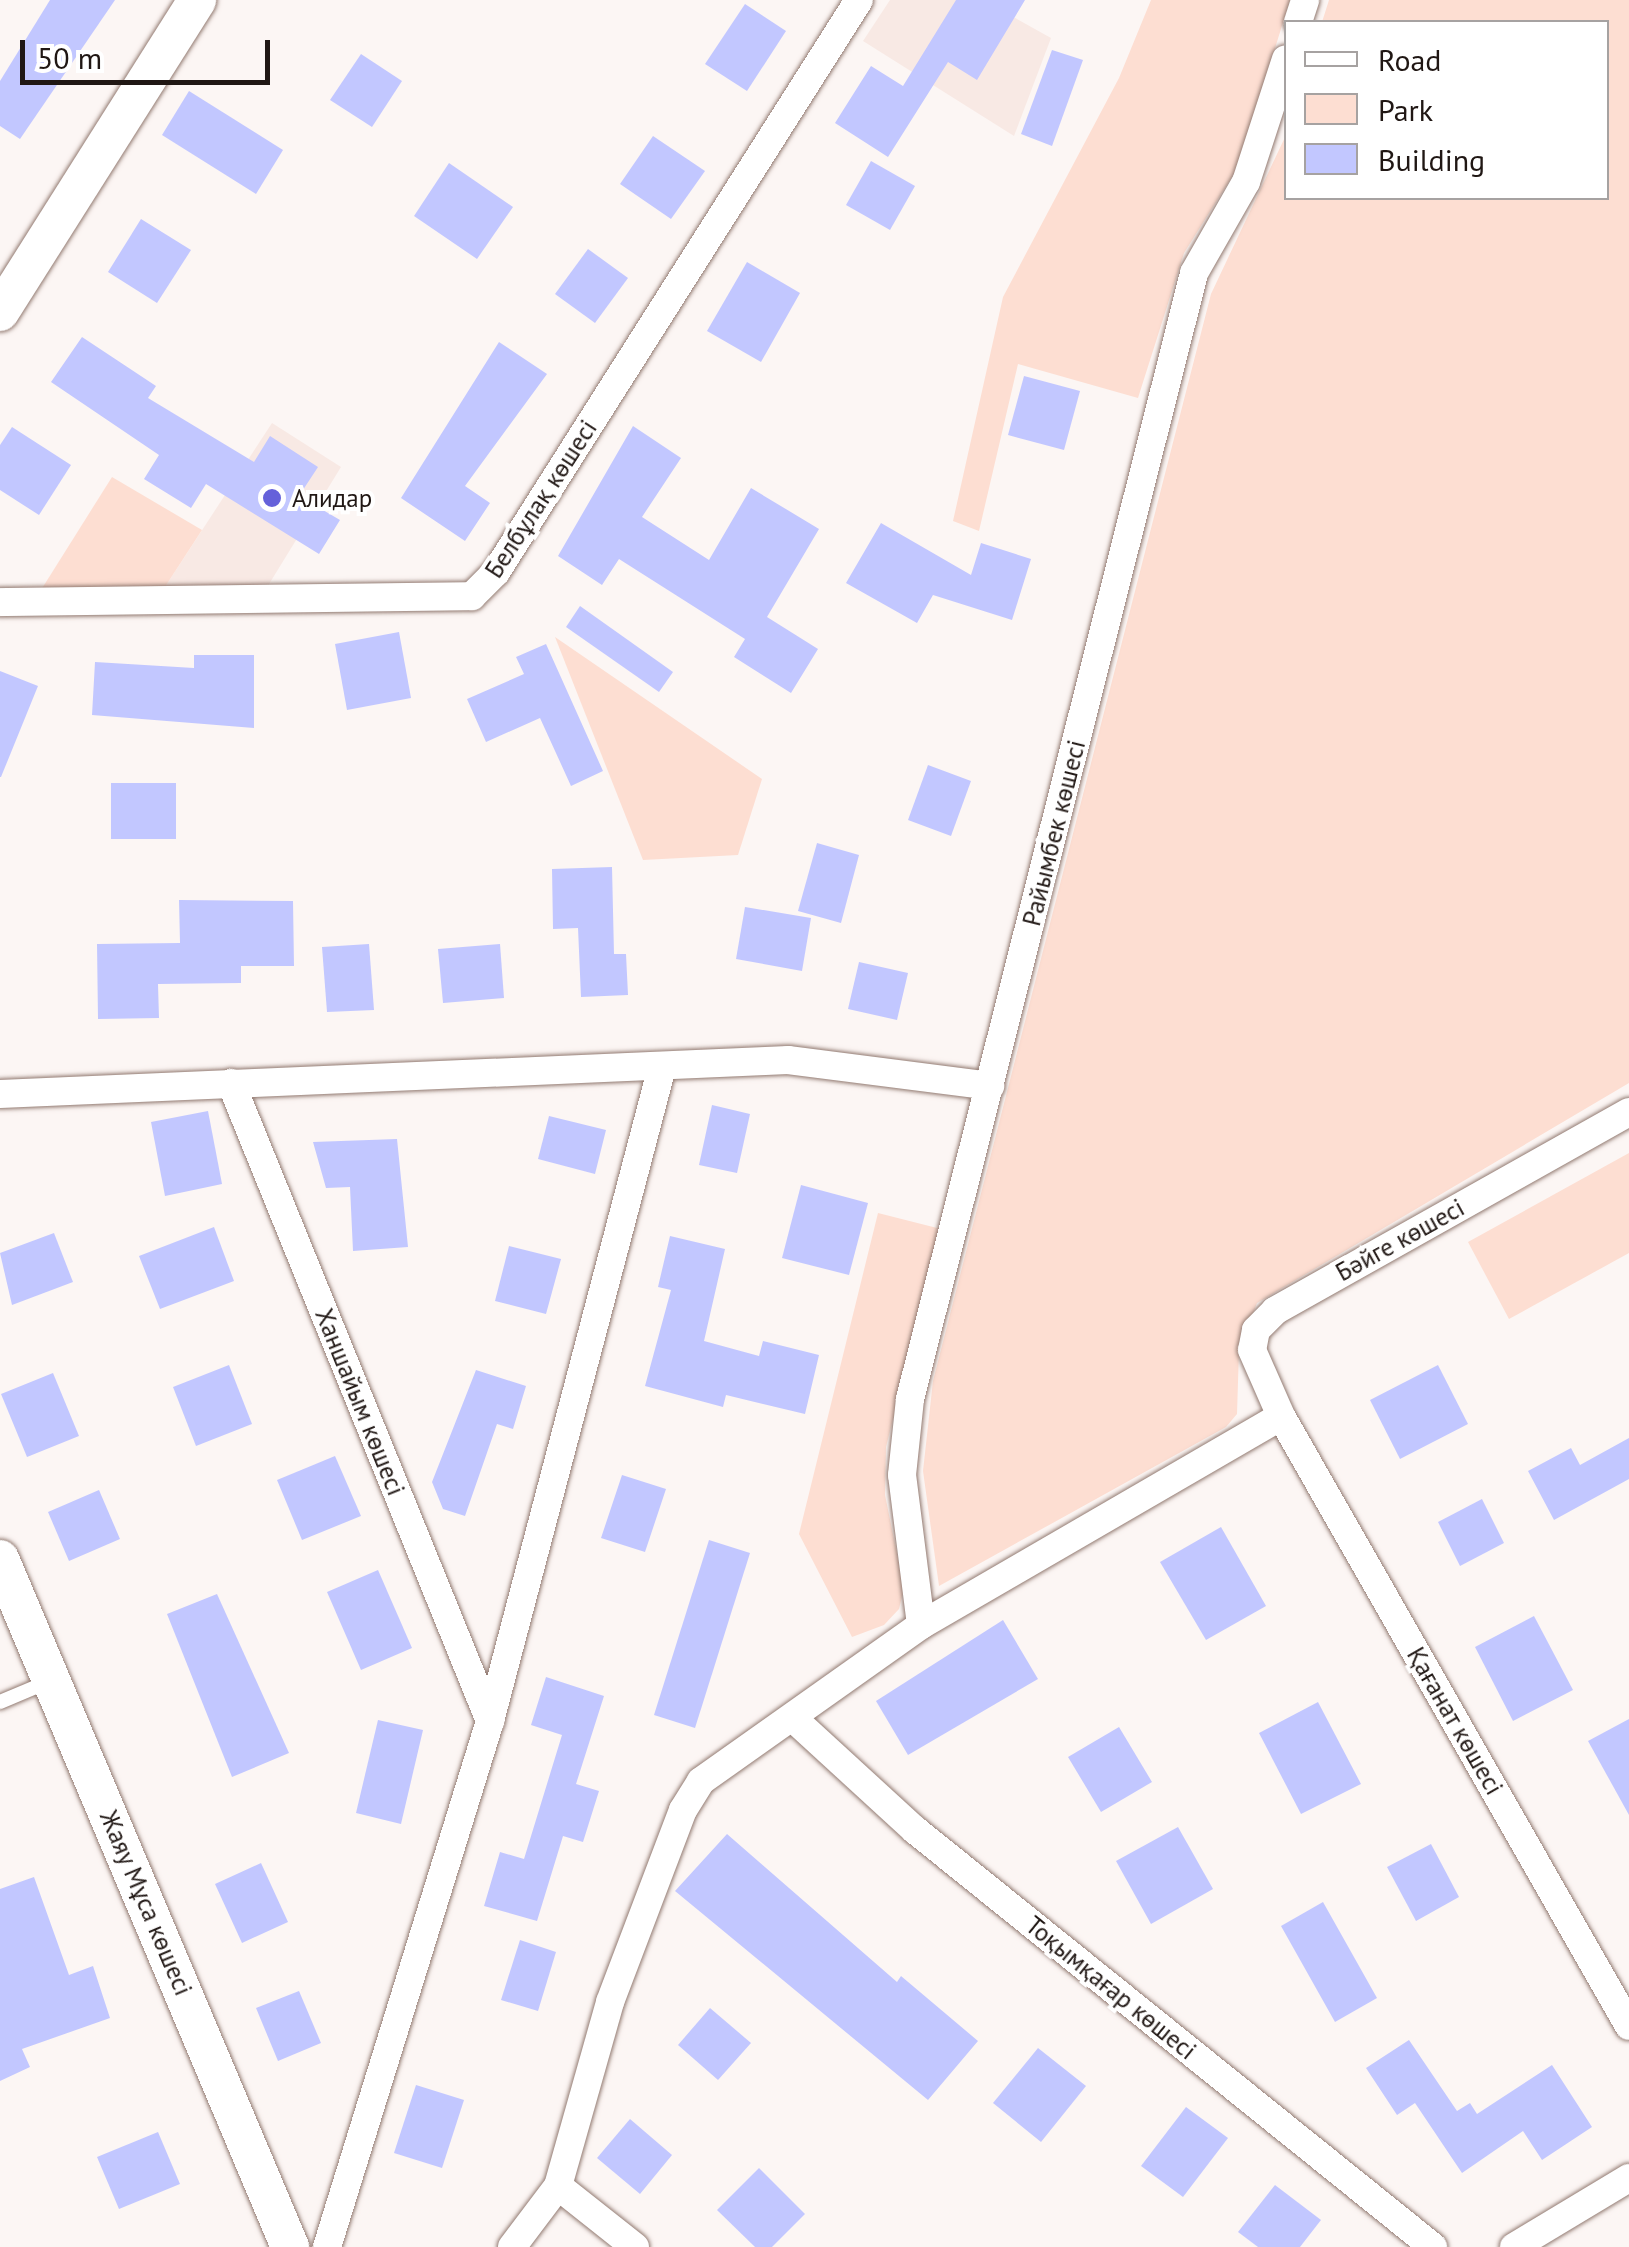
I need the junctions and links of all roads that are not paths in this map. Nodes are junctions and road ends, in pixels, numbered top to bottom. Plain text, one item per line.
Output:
1 (197, 0) edge
2 (859, 0) edge
3 (1284, 65) edge
4 (0, 312) edge
5 (0, 602) edge
6 (661, 1070) junction
7 (230, 1083) junction
8 (990, 1086) junction
9 (0, 1094) edge
10 (1629, 1112) edge
11 (1281, 1416) junction
12 (0, 1559) edge
13 (921, 1625) junction
14 (52, 1680) junction
15 (0, 1702) edge
16 (490, 1721) junction
17 (796, 1721) junction
18 (1629, 2026) edge
19 (1629, 2178) edge
20 (558, 2186) junction
21 (290, 2247) edge
22 (326, 2247) edge
23 (512, 2247) edge
24 (635, 2247) edge
25 (1433, 2247) edge
26 (1514, 2247) edge

1 - 4 street
2 - 5 street, Белбұлақ көшесі
3 - 8 street, Райымбек көшесі
6 - 7 street
6 - 8 street
6 - 16 street
7 - 9 street
7 - 16 street, Ханшайым көшесі
8 - 13 street, Райымбек көшесі
10 - 11 street, Бәйге көшесі
11 - 13 street
11 - 18 street, Қағанат көшесі
12 - 14 street, Жаяу Мұса көшесі
13 - 17 street
14 - 15 lane
14 - 21 street, Жаяу Мұса көшесі
16 - 22 street
17 - 20 street
17 - 25 street, Тоқымқағар көшесі
19 - 26 street
20 - 23 street
20 - 24 street

